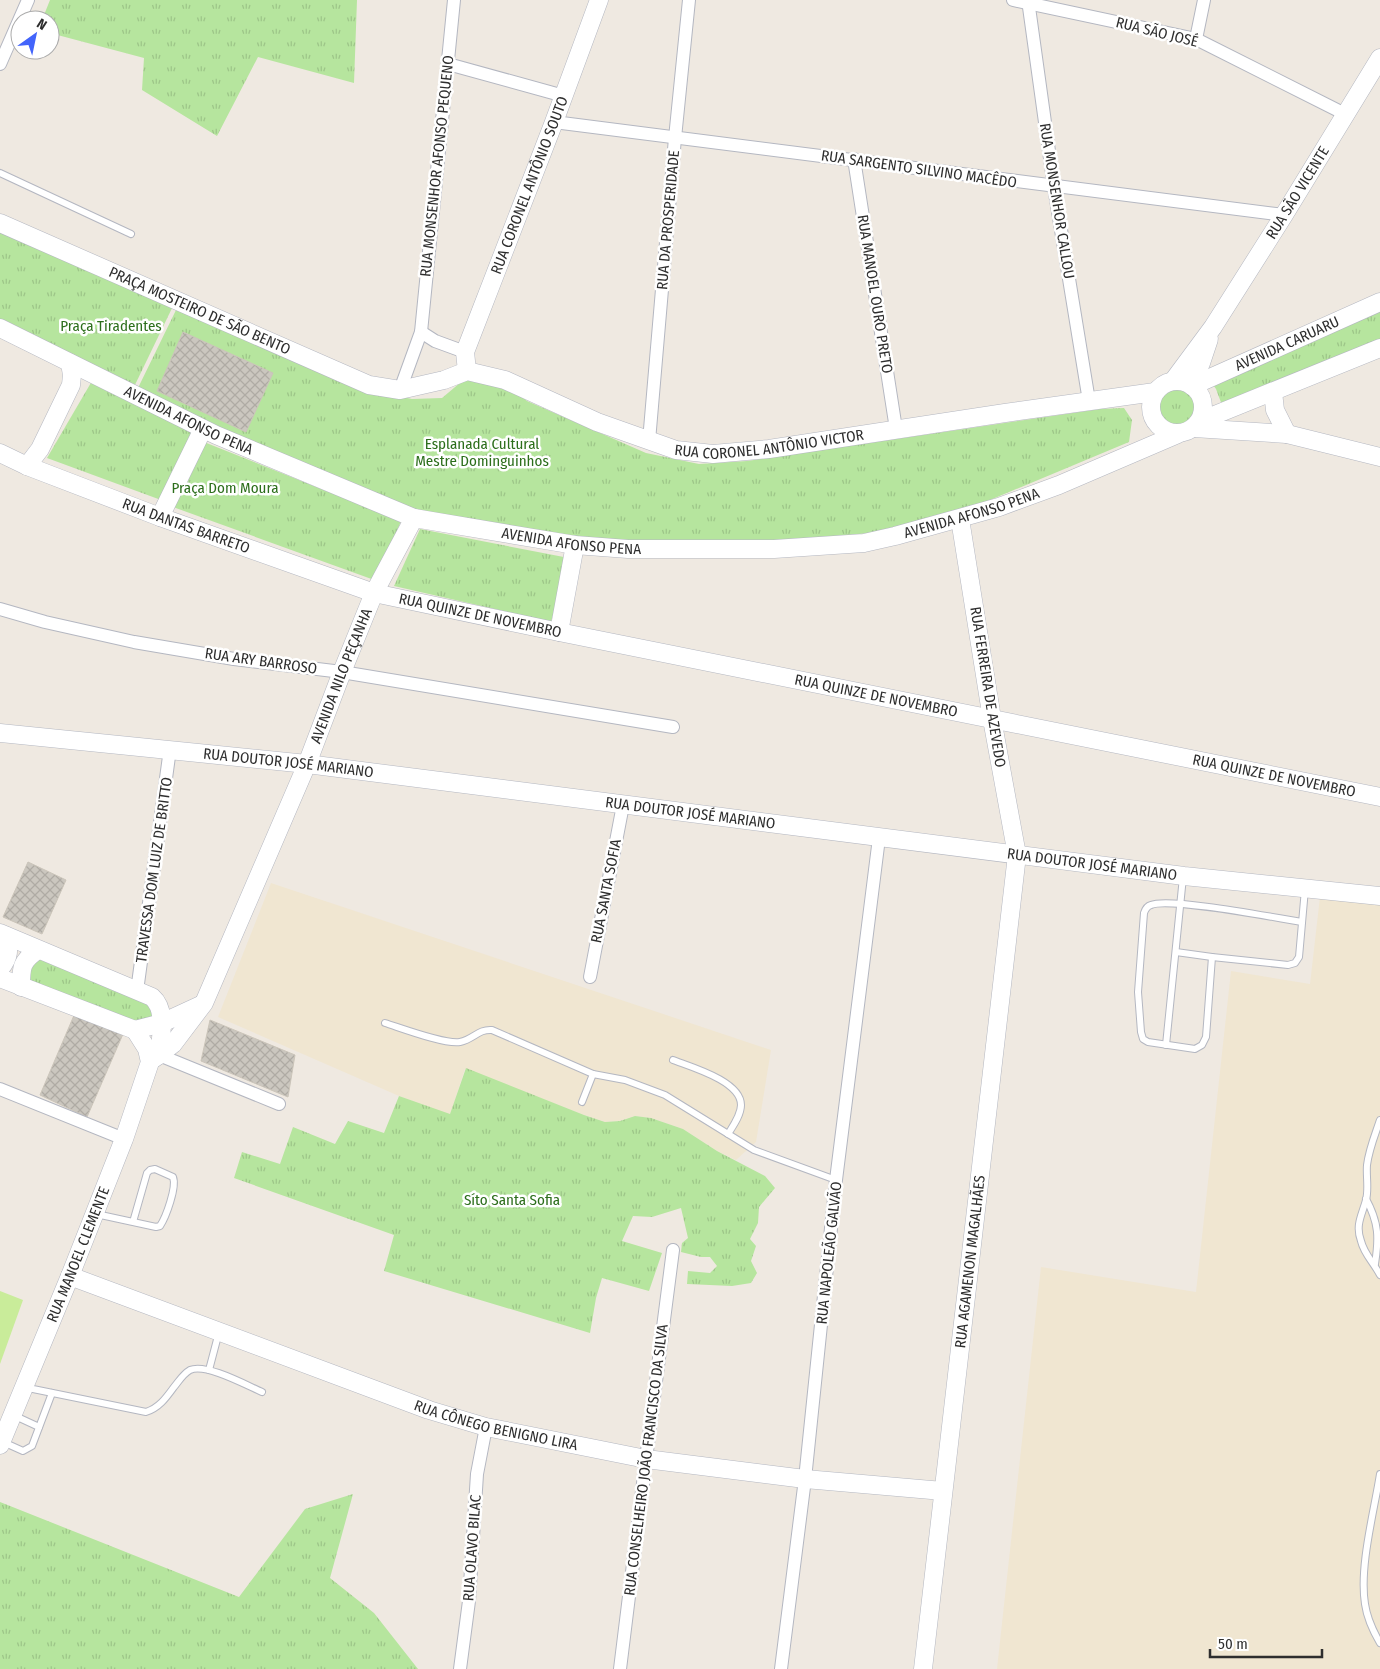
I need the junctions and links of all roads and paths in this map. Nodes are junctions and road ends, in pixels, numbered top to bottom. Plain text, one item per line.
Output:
1 (28, 0) edge
2 (454, 0) edge
3 (599, 0) edge
4 (689, 0) edge
5 (1013, 0) edge
6 (1204, 0) edge
7 (1028, 2) edge
8 (1196, 39) junction
9 (1380, 58) edge
10 (0, 64) edge
11 (448, 64) junction
12 (564, 96) junction
13 (1345, 114) junction
14 (554, 122) junction
15 (674, 138) junction
16 (854, 159) junction
17 (0, 173) edge
18 (1054, 187) junction
19 (1284, 215) junction
20 (0, 223) edge
21 (130, 234) dead end
22 (1380, 302) edge
23 (1213, 326) junction
24 (0, 328) edge
25 (421, 332) junction
26 (1380, 348) edge
27 (465, 352) junction
28 (70, 363) junction
29 (467, 370) junction
30 (1173, 381) junction
31 (1192, 385) junction
32 (400, 390) junction
33 (1155, 392) junction
34 (1273, 392) junction
35 (1089, 401) junction
36 (203, 429) junction
37 (896, 429) junction
38 (1185, 430) junction
39 (1287, 434) junction
40 (649, 441) junction
41 (0, 453) edge
42 (1380, 457) edge
43 (27, 466) junction
44 (160, 517) junction
45 (414, 518) junction
46 (960, 519) junction
47 (576, 546) junction
48 (374, 593) junction
49 (0, 609) edge
50 (559, 632) junction
51 (342, 672) junction
52 (992, 719) junction
53 (673, 727) dead end
54 (0, 733) edge
55 (170, 749) junction
56 (307, 764) junction
57 (1380, 796) edge
58 (622, 805) junction
59 (879, 838) junction
60 (1017, 855) junction
61 (1184, 876) junction
62 (1305, 889) junction
63 (1380, 896) edge
64 (1180, 904) junction
65 (1302, 922) junction
66 (3, 934) edge
67 (38, 950) junction
68 (1176, 952) junction
69 (1212, 957) junction
70 (0, 969) edge
71 (590, 977) dead end
72 (0, 978) edge
73 (21, 987) junction
74 (137, 991) junction
75 (204, 1004) junction
76 (162, 1023) junction
77 (385, 1023) dead end
78 (135, 1030) junction
79 (1166, 1045) junction
80 (154, 1058) junction
81 (673, 1060) dead end
82 (593, 1074) junction
83 (0, 1089) edge
84 (582, 1102) dead end
85 (279, 1104) dead end
86 (1380, 1120) edge
87 (728, 1134) junction
88 (124, 1139) junction
89 (836, 1180) junction
90 (1366, 1199) junction
91 (94, 1214) junction
92 (133, 1222) junction
93 (674, 1250) dead end
94 (1375, 1264) junction
95 (1380, 1275) edge
96 (70, 1276) junction
97 (219, 1332) junction
98 (209, 1370) junction
99 (26, 1386) junction
100 (262, 1392) dead end
101 (52, 1393) junction
102 (39, 1427) junction
103 (486, 1427) junction
104 (4, 1432) edge
105 (646, 1459) junction
106 (1380, 1474) edge
107 (805, 1479) junction
108 (943, 1491) junction
109 (1380, 1643) edge
110 (460, 1669) edge
111 (620, 1669) edge
112 (781, 1669) edge
113 (922, 1669) edge

1 - 10 street
2 - 11 street, RUA MONSENHOR AFONSO PEQUENO
3 - 12 main road, RUA CORONEL ANTÔNIO SOUTO
4 - 15 street, RUA DA PROSPERIDADE
5 - 7 street, RUA SÃO JOSÉ
6 - 8 street
7 - 8 street, RUA SÃO JOSÉ
7 - 18 street, RUA MONSENHOR CALLOU
8 - 13 street, RUA SÃO JOSÉ
9 - 13 main road, RUA SÃO VICENTE
11 - 12 street
11 - 25 street, RUA MONSENHOR AFONSO PEQUENO
12 - 14 main road, RUA CORONEL ANTÔNIO SOUTO
13 - 19 main road, RUA SÃO VICENTE
14 - 15 street, RUA SARGENTO SILVINO MACÊDO
14 - 27 main road, RUA CORONEL ANTÔNIO SOUTO
15 - 16 street, RUA SARGENTO SILVINO MACÊDO
15 - 40 street, RUA DA PROSPERIDADE
16 - 18 street, RUA SARGENTO SILVINO MACÊDO
16 - 37 street, RUA MANOEL OURO PRETO
17 - 21 lane
18 - 19 street, RUA SARGENTO SILVINO MACÊDO
18 - 35 street, RUA MONSENHOR CALLOU
19 - 23 main road, RUA SÃO VICENTE
20 - 32 main road, PRAÇA MOSTEIRO DE SÃO BENTO
22 - 31 main road, AVENIDA CARUARU
23 - 30 main road
23 - 31 main road
24 - 28 main road, AVENIDA AFONSO PENA
25 - 27 street
25 - 32 street, RUA MONSENHOR AFONSO PEQUENO
26 - 34 main road
27 - 29 main road, RUA CORONEL ANTÔNIO SOUTO
28 - 36 main road, AVENIDA AFONSO PENA
28 - 43 main road
29 - 32 main road
29 - 40 main road, RUA CORONEL ANTÔNIO VICTOR
30 - 31 main road
30 - 33 main road
31 - 38 main road
33 - 35 main road, RUA CORONEL ANTÔNIO VICTOR
33 - 38 main road
34 - 38 main road, AVENIDA AFONSO PENA
34 - 39 main road
35 - 37 main road, RUA CORONEL ANTÔNIO VICTOR
36 - 44 main road
36 - 45 main road, AVENIDA AFONSO PENA
37 - 40 main road, RUA CORONEL ANTÔNIO VICTOR
38 - 39 main road
38 - 46 main road, AVENIDA AFONSO PENA
39 - 42 main road
41 - 43 main road, RUA DANTAS BARRETO
43 - 44 main road, RUA DANTAS BARRETO
44 - 48 main road, RUA DANTAS BARRETO
45 - 47 main road, AVENIDA AFONSO PENA
45 - 48 main road, AVENIDA NILO PEÇANHA
46 - 47 main road, AVENIDA AFONSO PENA
46 - 52 main road, RUA FERREIRA DE AZEVEDO
47 - 50 main road
48 - 50 main road, RUA QUINZE DE NOVEMBRO
48 - 51 main road, AVENIDA NILO PEÇANHA
49 - 51 street, RUA ARY BARROSO
50 - 52 main road, RUA QUINZE DE NOVEMBRO
51 - 53 street, RUA ARY BARROSO
51 - 56 main road, AVENIDA NILO PEÇANHA
52 - 57 main road, RUA QUINZE DE NOVEMBRO
52 - 60 main road, RUA FERREIRA DE AZEVEDO
54 - 55 main road, RUA DOUTOR JOSÉ MARIANO
55 - 56 main road, RUA DOUTOR JOSÉ MARIANO
55 - 74 street, TRAVESSA DOM LUIZ DE BRITTO
56 - 58 main road, RUA DOUTOR JOSÉ MARIANO
56 - 75 main road, AVENIDA NILO PEÇANHA
58 - 59 main road, RUA DOUTOR JOSÉ MARIANO
58 - 71 street, RUA SANTA SOFIA
59 - 60 main road, RUA DOUTOR JOSÉ MARIANO
59 - 89 street, RUA NAPOLEÃO GALVÃO
60 - 61 main road, RUA DOUTOR JOSÉ MARIANO
60 - 108 main road, RUA AGAMENON MAGALHÃES
61 - 62 main road, RUA DOUTOR JOSÉ MARIANO
61 - 64 lane
62 - 63 main road, RUA DOUTOR JOSÉ MARIANO
62 - 65 lane
64 - 65 lane
64 - 68 lane
64 - 79 lane
65 - 69 lane
66 - 67 main road
66 - 70 main road
67 - 73 main road
67 - 74 main road
68 - 69 lane
68 - 79 lane
69 - 79 lane
72 - 73 main road
73 - 78 main road
74 - 76 main road
75 - 76 main road
75 - 80 main road, AVENIDA NILO PEÇANHA
76 - 78 main road
76 - 80 main road, RUA MANOEL CLEMENTE
77 - 82 lane
78 - 80 main road
80 - 85 street
80 - 88 main road, RUA MANOEL CLEMENTE
81 - 87 lane
82 - 84 lane
82 - 87 lane
83 - 88 street
86 - 90 lane
87 - 89 lane
88 - 91 main road, RUA MANOEL CLEMENTE
89 - 107 street, RUA NAPOLEÃO GALVÃO
90 - 94 lane
90 - 94 lane
91 - 92 lane
91 - 96 main road, RUA MANOEL CLEMENTE
92 - 92 lane
93 - 105 street, RUA CONSELHEIRO JOÃO FRANCISCO DA SILVA
94 - 95 lane
96 - 97 main road, RUA CÔNEGO BENIGNO LIRA
96 - 99 main road, RUA MANOEL CLEMENTE
97 - 98 lane
97 - 103 main road, RUA CÔNEGO BENIGNO LIRA
98 - 100 lane
98 - 101 lane
99 - 101 lane
99 - 104 main road, RUA MANOEL CLEMENTE
101 - 102 lane
102 - 104 lane
102 - 104 lane
103 - 105 main road, RUA CÔNEGO BENIGNO LIRA
103 - 110 street, RUA OLAVO BILAC
105 - 107 main road, RUA CÔNEGO BENIGNO LIRA
105 - 111 street, RUA CONSELHEIRO JOÃO FRANCISCO DA SILVA
106 - 109 lane
107 - 108 main road, RUA CÔNEGO BENIGNO LIRA
107 - 112 street, RUA NAPOLEÃO GALVÃO
108 - 113 main road, RUA AGAMENON MAGALHÃES

